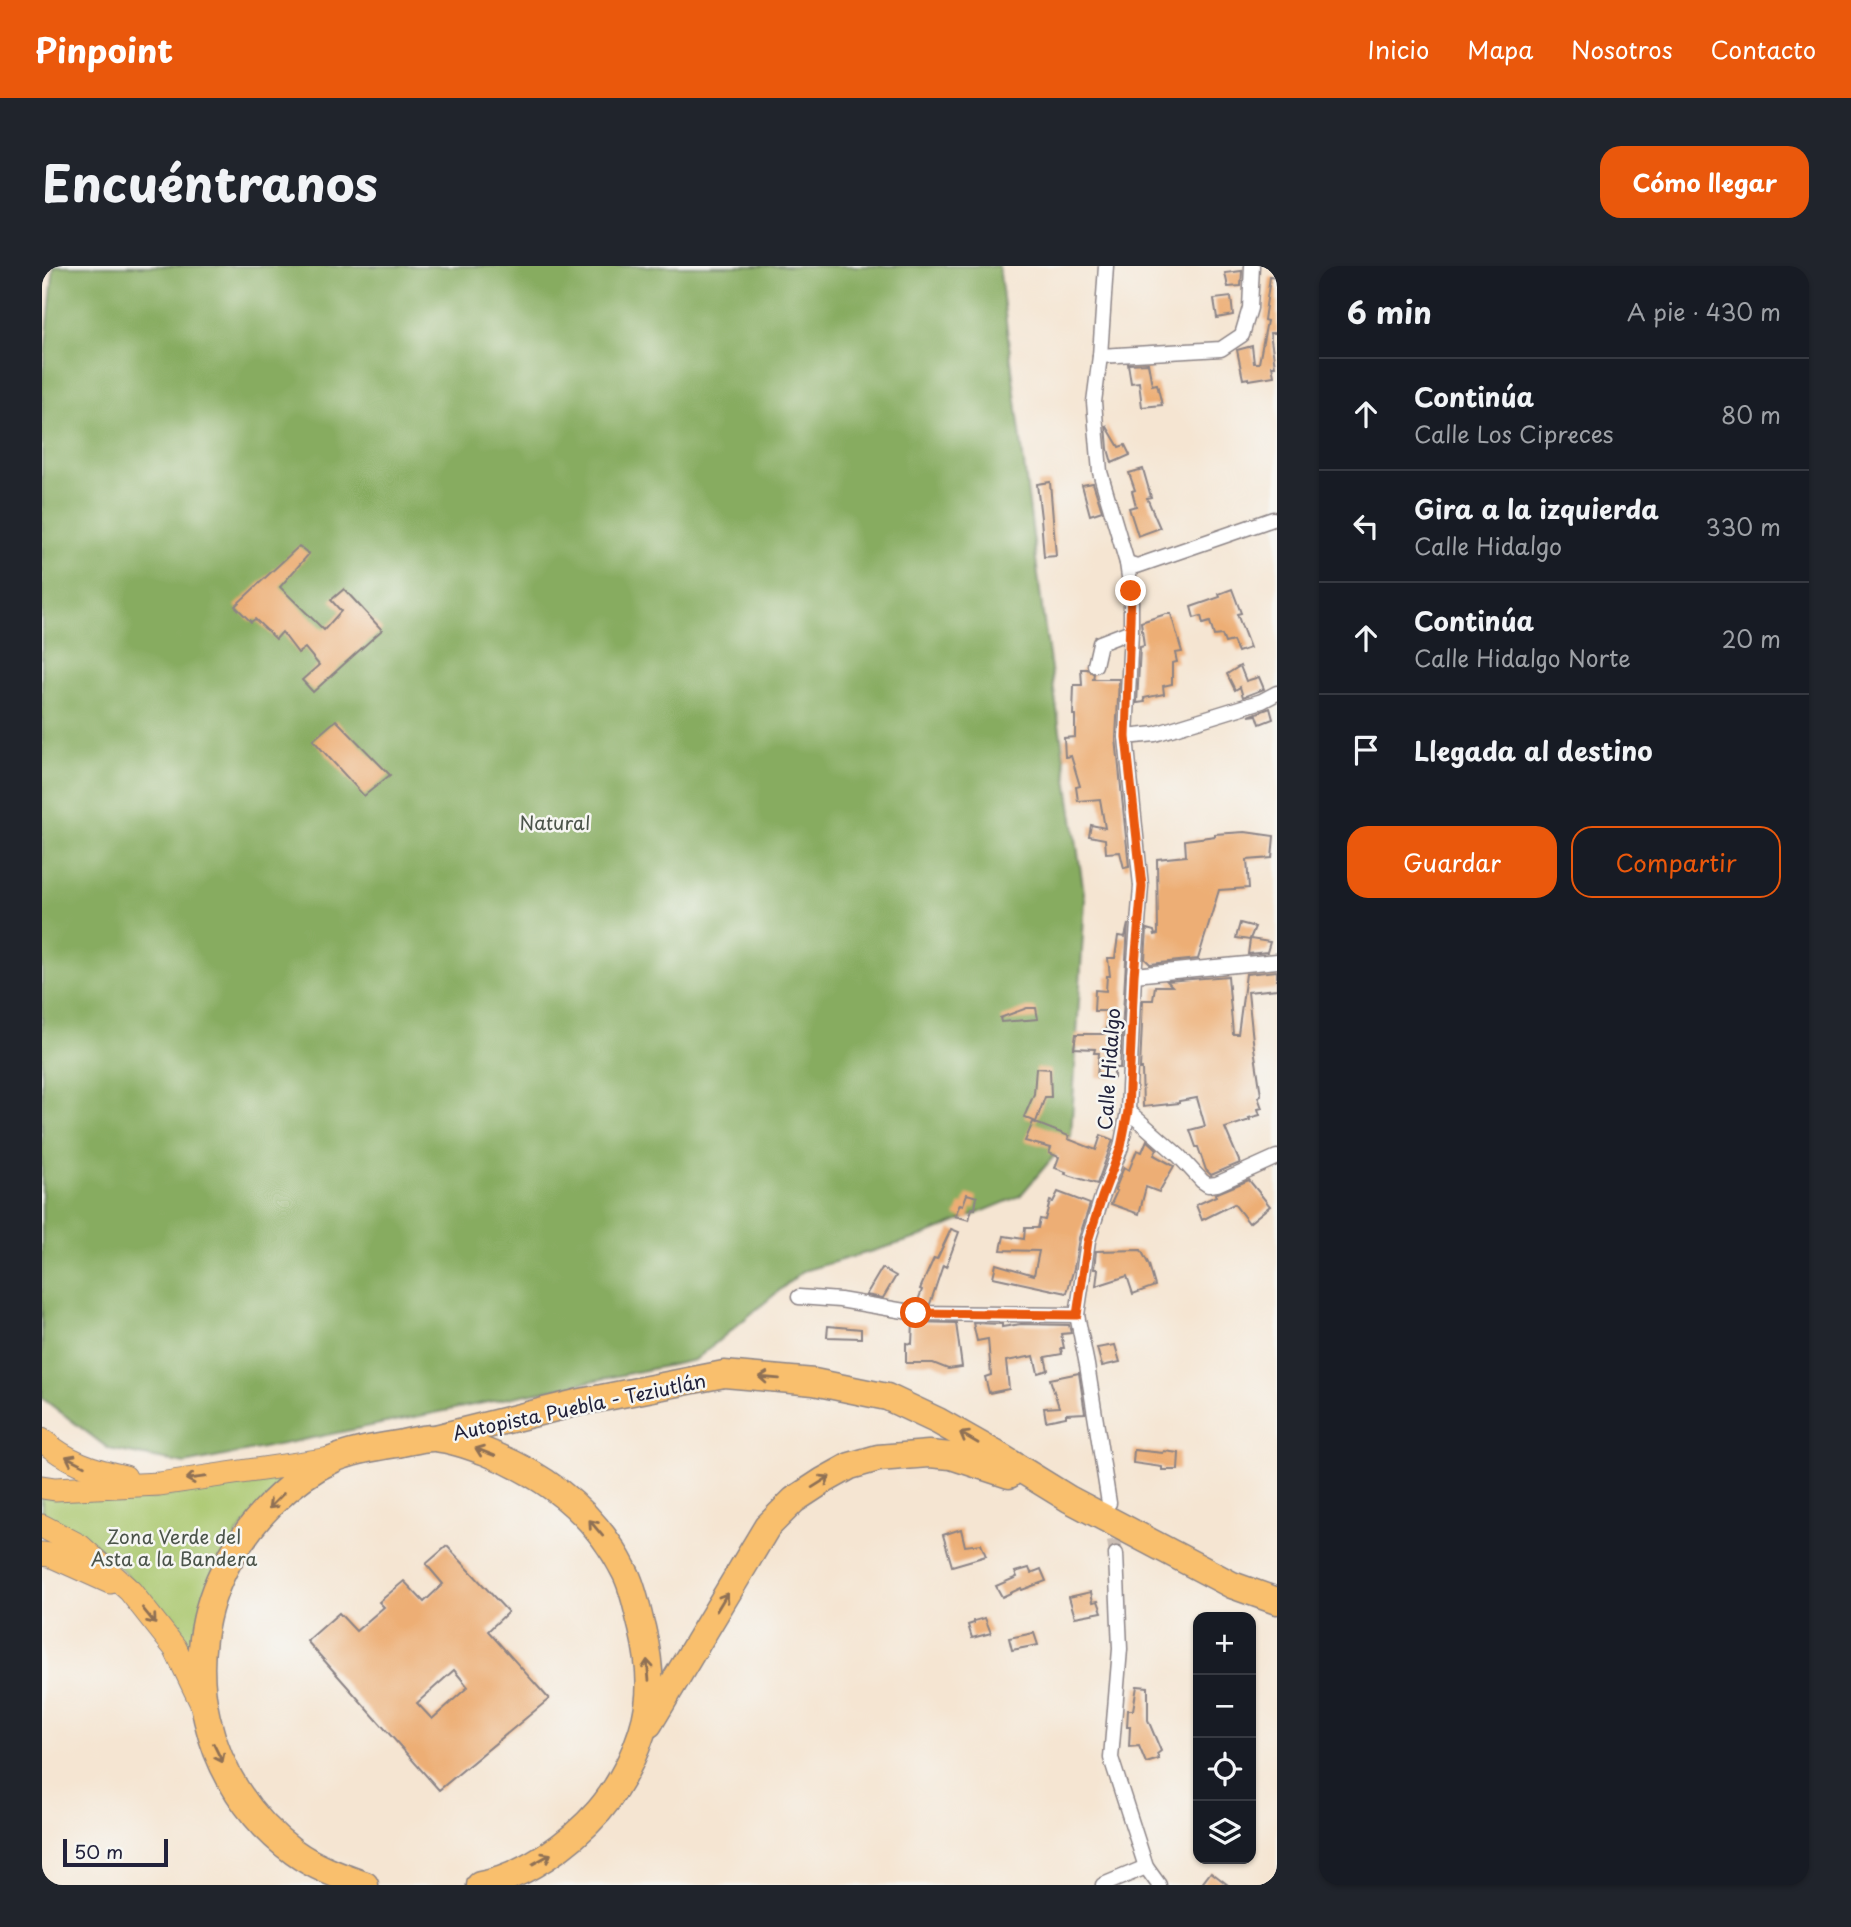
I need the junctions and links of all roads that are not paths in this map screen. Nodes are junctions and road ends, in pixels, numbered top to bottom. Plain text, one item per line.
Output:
1 (1106, 266) edge
2 (1252, 266) edge
3 (1100, 356) junction
4 (1273, 519) dead end
5 (1127, 563) junction
6 (1131, 631) junction
7 (1095, 665) dead end
8 (1277, 693) edge
9 (1126, 737) junction
10 (1277, 961) edge
11 (1134, 975) junction
12 (1128, 1111) junction
13 (1277, 1157) edge
14 (799, 1297) dead end
15 (1077, 1315) junction
16 (434, 1438) junction
17 (42, 1440) edge
18 (336, 1458) junction
19 (159, 1484) junction
20 (42, 1488) edge
21 (1069, 1499) junction
22 (1108, 1503) tunnel mouth
23 (42, 1526) edge
24 (1116, 1554) tunnel mouth
25 (42, 1555) edge
26 (130, 1591) junction
27 (1277, 1601) edge
28 (204, 1708) junction
29 (637, 1745) junction
30 (1146, 1867) junction
31 (365, 1885) edge
32 (480, 1885) edge
33 (1103, 1885) edge
34 (1159, 1885) edge

1 - 3 street, Calle Hidalgo
2 - 3 street
3 - 5 street, Calle Hidalgo
4 - 5 street
5 - 6 street, Calle Hidalgo
6 - 7 street
6 - 9 street, Calle Hidalgo
8 - 9 street
9 - 11 street, Calle Hidalgo
10 - 11 street
11 - 12 street, Calle Hidalgo
12 - 13 street
12 - 15 street, Calle Hidalgo
14 - 15 street
15 - 22 street, Calle Hidalgo
16 - 18 highway, Autopista Puebla - Teziutlán
21 -> 16 highway, Autopista Puebla - Teziutlán
29 -> 16 highway, Autopista Puebla - Teziutlán
19 -> 17 main road
18 -> 19 main road
18 -> 28 highway, Autopista Puebla - Teziutlán
19 - 20 main road
21 - 27 highway
29 -> 21 highway, Autopista Puebla - Teziutlán
23 - 26 main road
24 - 30 street
25 - 26 main road
26 -> 28 main road
28 -> 31 highway, Autopista Puebla - Teziutlán
32 -> 29 highway, Autopista Puebla - Teziutlán
30 - 33 street
30 - 34 street

